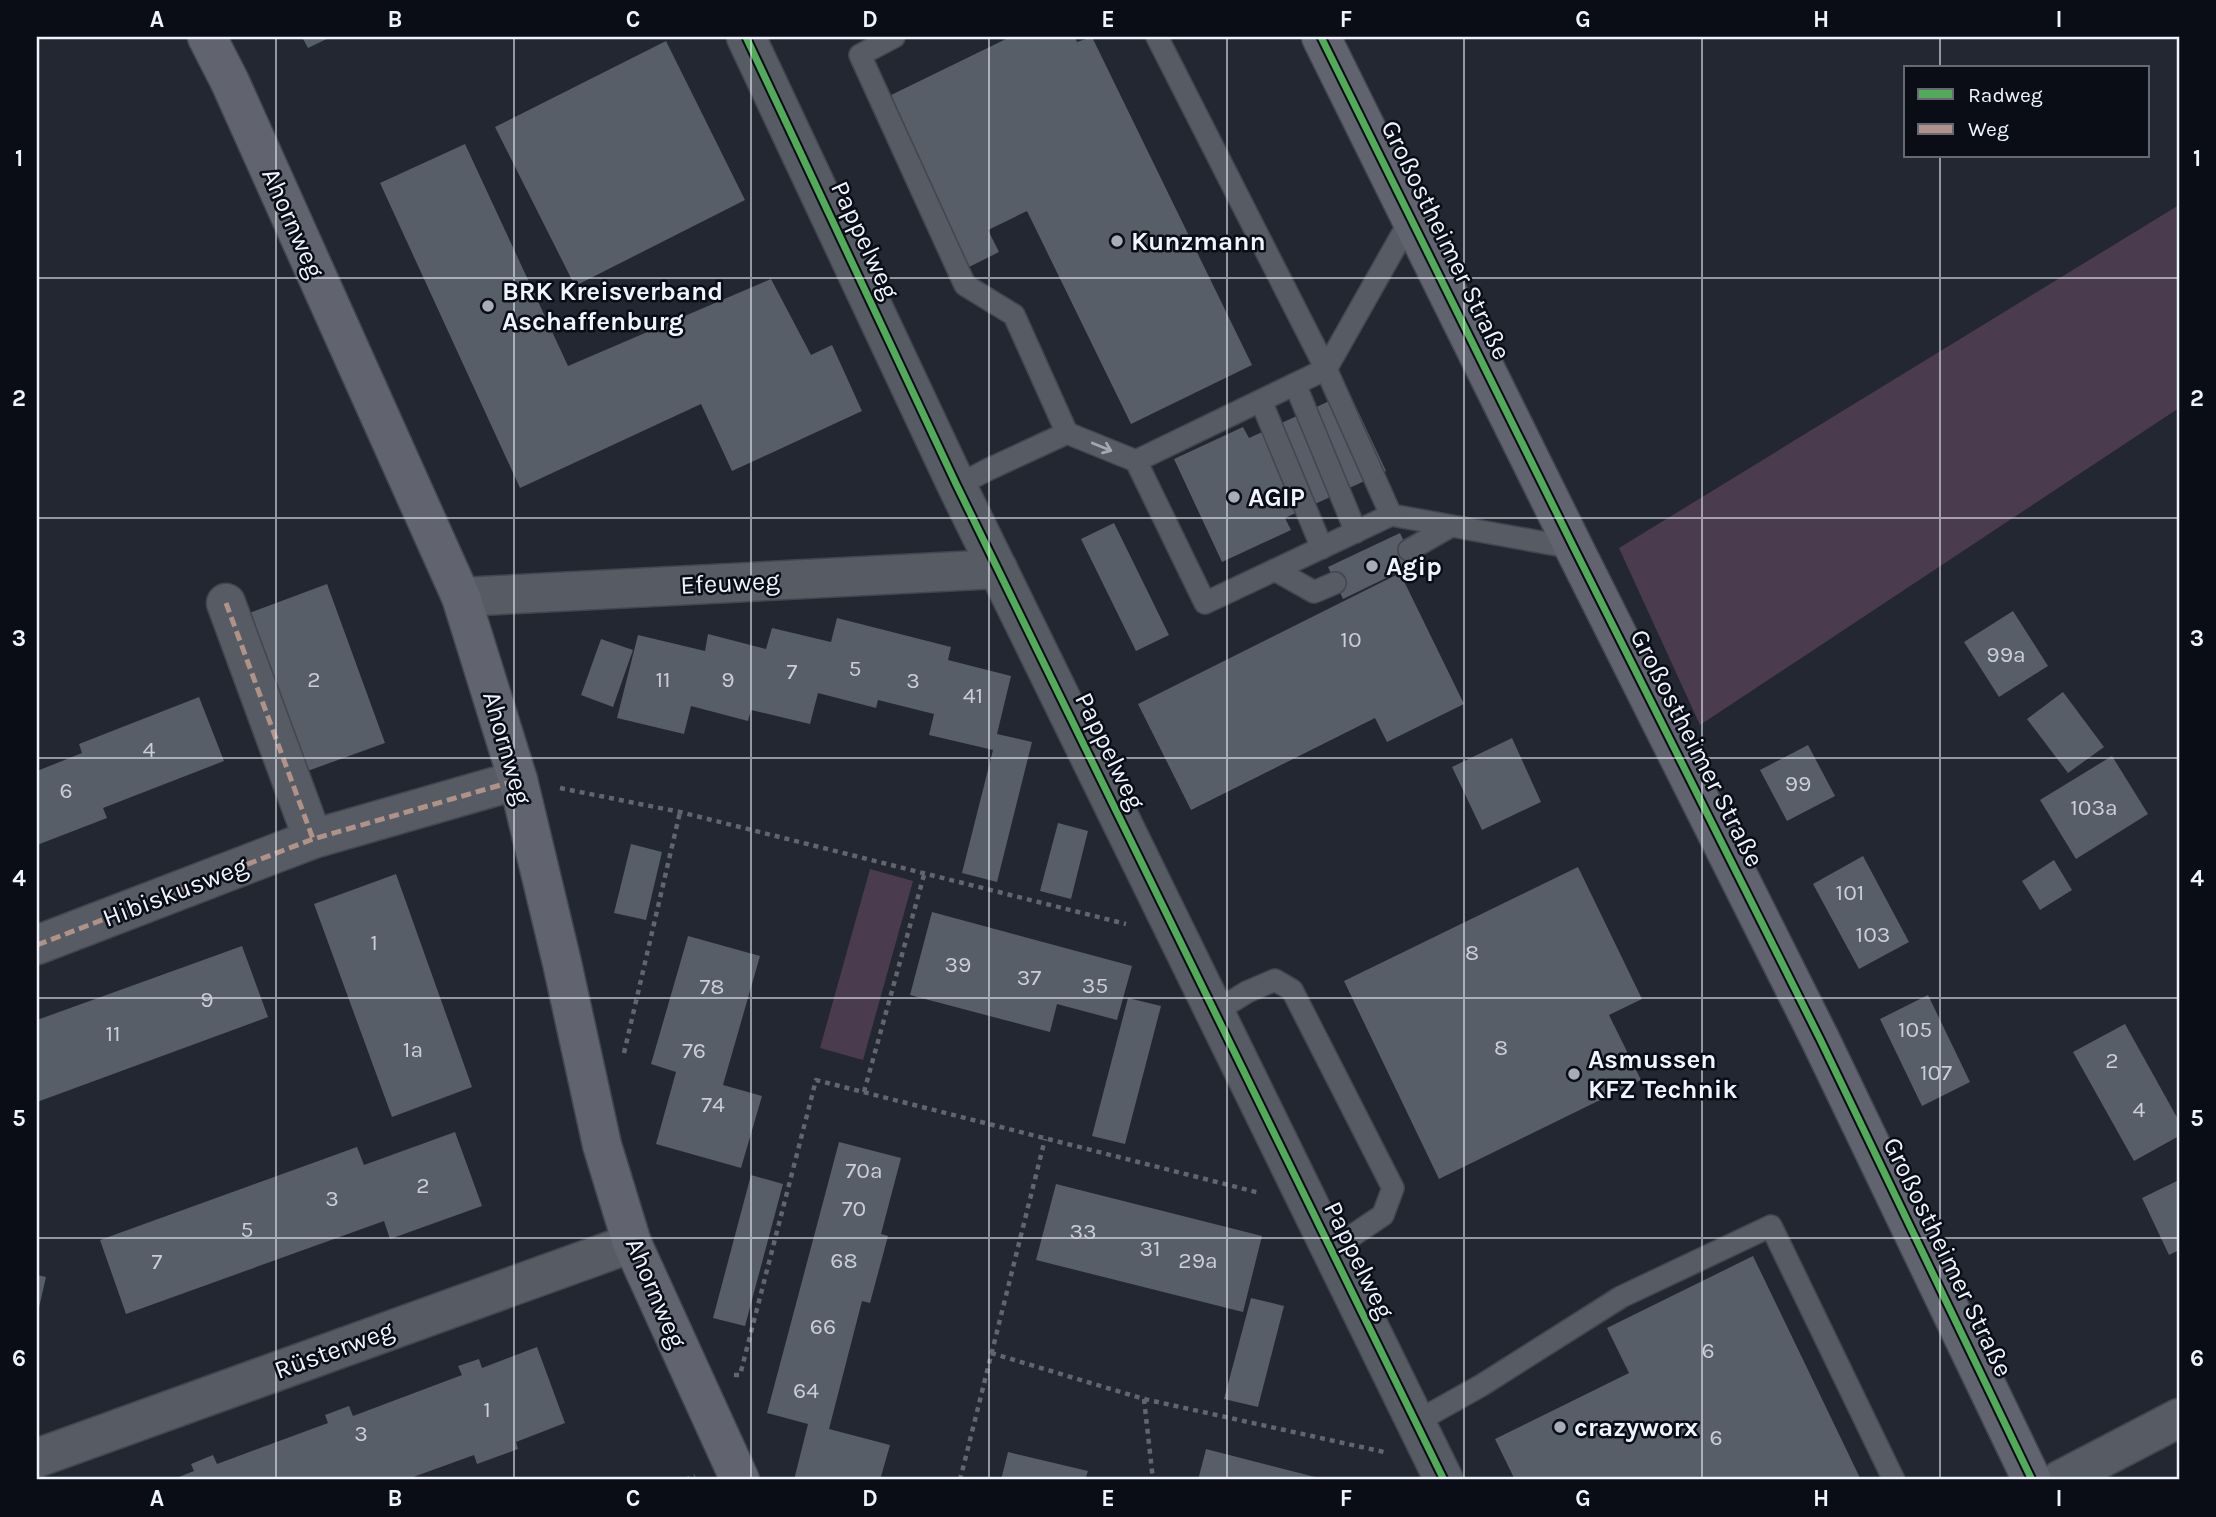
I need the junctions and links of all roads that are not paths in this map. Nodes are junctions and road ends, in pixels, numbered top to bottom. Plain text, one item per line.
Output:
1 (207, 37) edge
2 (746, 37) edge
3 (894, 37) edge
4 (1157, 37) edge
5 (1321, 37) edge
6 (1412, 217) junction
7 (1326, 369) junction
8 (1295, 384) junction
9 (1261, 401) junction
10 (1067, 433) junction
11 (1136, 461) junction
12 (957, 486) junction
13 (1391, 515) junction
14 (1451, 526) junction
15 (1356, 532) junction
16 (1322, 548) junction
17 (1574, 548) junction
18 (1409, 550) dead end
19 (998, 569) junction
20 (1275, 570) junction
21 (1335, 583) dead end
22 (461, 597) junction
23 (226, 603) dead end
24 (518, 780) junction
25 (313, 839) junction
26 (37, 945) edge
27 (1215, 1012) junction
28 (632, 1242) junction
29 (1331, 1250) junction
30 (2179, 1418) edge
31 (1416, 1423) junction
32 (37, 1458) edge
33 (1440, 1471) edge
34 (740, 1480) edge
35 (1894, 1480) edge
36 (2032, 1480) edge
37 (2060, 1480) edge

1 - 22 main road, Ahornweg
2 - 12 street, Pappelweg
3 - 10 lane
4 - 7 lane
5 - 6 main road, Großostheimer Straße
6 - 7 lane
6 - 17 main road, Großostheimer Straße
7 - 8 lane
7 - 13 lane
8 - 9 lane
8 - 15 lane
9 - 11 lane
9 - 16 lane
10 -> 11 lane
10 - 12 lane
11 - 20 lane
12 - 19 street, Pappelweg
13 - 14 lane
13 - 15 lane
14 - 17 lane
14 - 18 lane
15 - 16 lane
16 - 20 lane
17 - 36 main road, Großostheimer Straße
19 - 22 street, Efeuweg
19 - 27 street, Pappelweg
20 - 21 lane
22 - 24 main road, Ahornweg
23 - 25 street
24 - 25 street, Hibiskusweg
24 - 28 main road, Ahornweg
25 - 26 street, Hibiskusweg
27 - 29 street, Pappelweg
27 - 29 lane
28 - 32 street, Rüsterweg
28 - 34 main road, Ahornweg
29 - 31 street, Pappelweg
30 - 37 street
31 - 33 street, Pappelweg
31 - 35 lane

